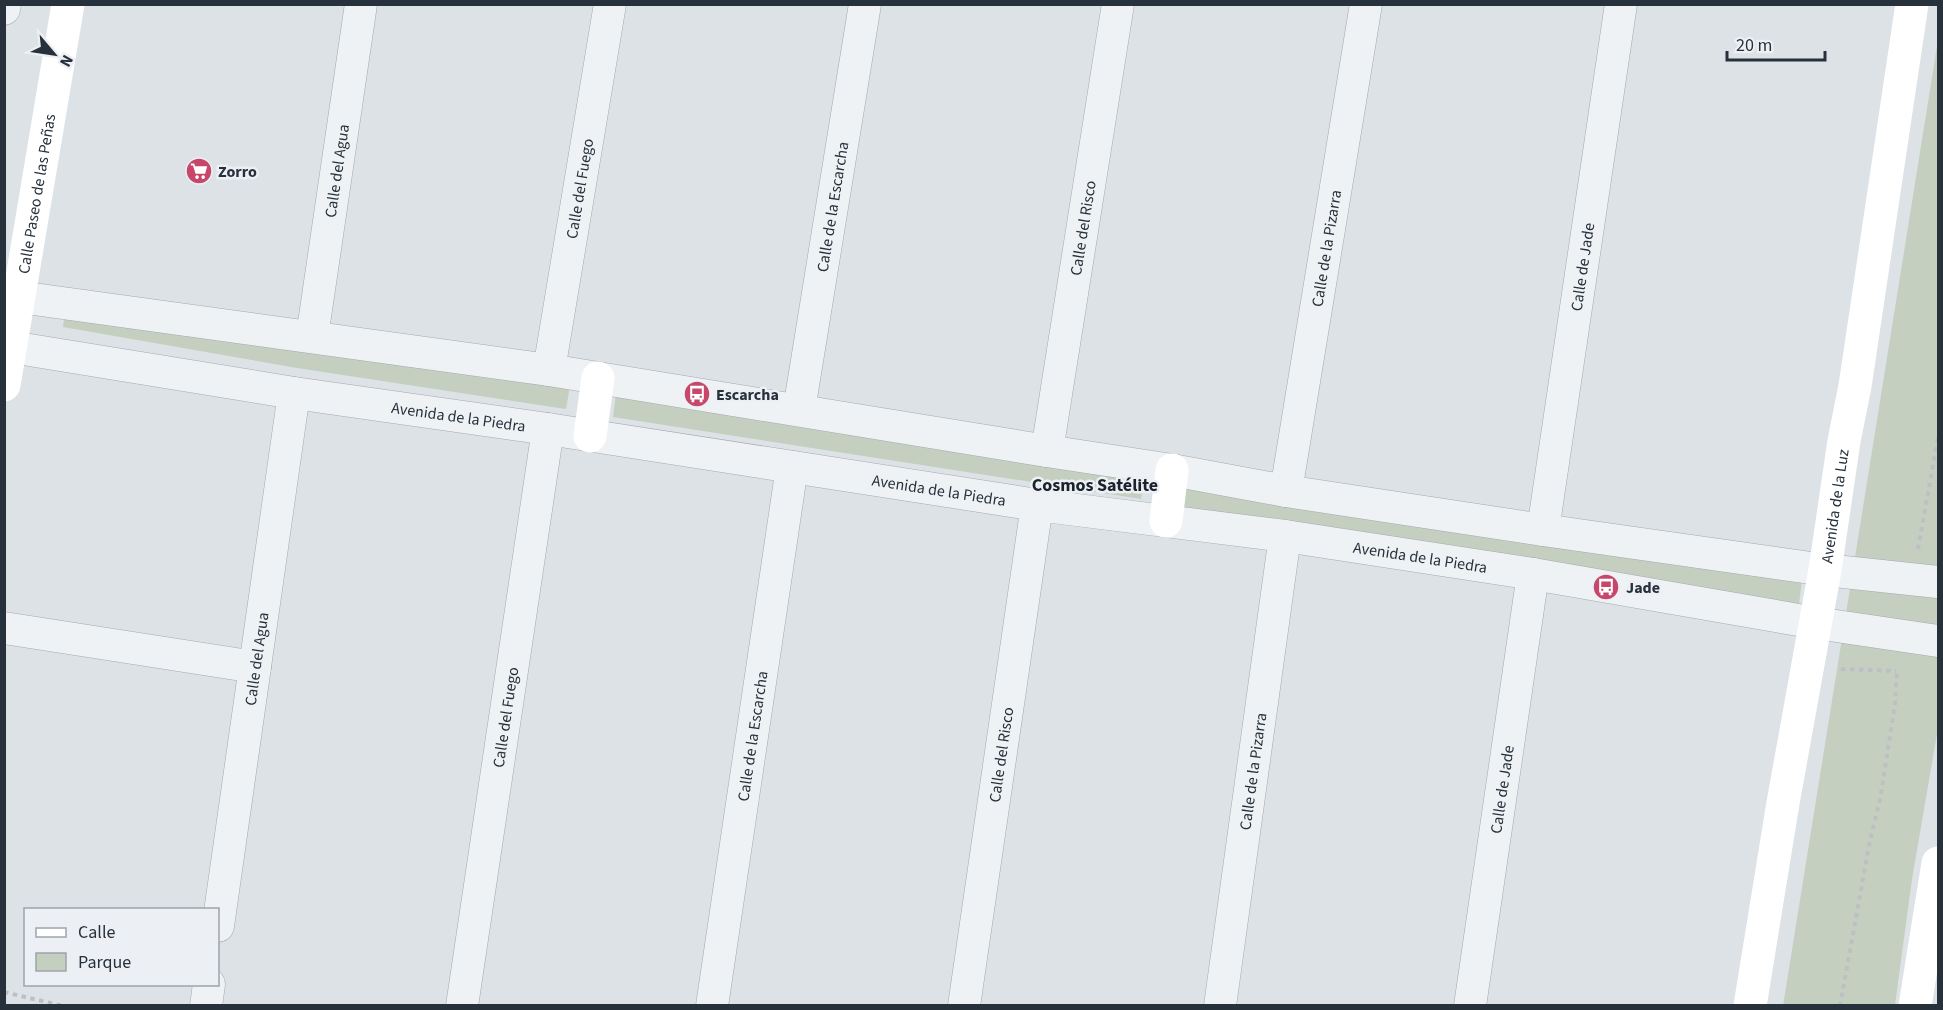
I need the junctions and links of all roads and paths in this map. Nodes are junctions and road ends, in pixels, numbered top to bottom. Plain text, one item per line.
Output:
1 (5, 4) edge
2 (68, 4) edge
3 (361, 4) edge
4 (609, 4) edge
5 (865, 4) edge
6 (1118, 4) edge
7 (1366, 4) edge
8 (1621, 4) edge
9 (1912, 4) edge
10 (4, 9) edge
11 (19, 297) junction
12 (312, 337) junction
13 (10, 347) junction
14 (549, 370) junction
15 (598, 378) junction
16 (4, 385) edge
17 (294, 393) junction
18 (799, 410) junction
19 (548, 429) junction
20 (590, 436) junction
21 (1938, 437) edge
22 (1047, 451) junction
23 (792, 467) junction
24 (1172, 470) junction
25 (1286, 491) junction
26 (1037, 505) junction
27 (1166, 521) junction
28 (1543, 530) junction
29 (1285, 536) junction
30 (1918, 545) dead end
31 (1825, 570) junction
32 (1533, 574) junction
33 (1938, 582) edge
34 (1816, 623) junction
35 (4, 628) edge
36 (1938, 641) edge
37 (255, 667) junction
38 (1897, 671) dead end
39 (1938, 863) edge
40 (219, 919) edge
41 (209, 986) edge
42 (4, 992) edge
43 (63, 1005) edge
44 (206, 1005) edge
45 (462, 1005) edge
46 (712, 1005) edge
47 (964, 1005) edge
48 (1220, 1005) edge
49 (1470, 1005) edge
50 (1750, 1005) edge
51 (1839, 1005) edge
52 (1915, 1005) edge

1 - 10 street
2 - 11 main road, Calle Paseo de las Peñas
3 - 12 street, Calle del Agua
4 - 14 street, Calle del Fuego
5 - 18 street, Calle de la Escarcha
6 - 22 street, Calle del Risco
7 - 25 street, Calle de la Pizarra
8 - 28 street, Calle de Jade
9 - 31 main road, Avenida de la Luz
11 - 12 street
11 - 13 main road, Calle Paseo de las Peñas
12 - 14 street
13 - 16 main road, Calle Paseo de las Peñas
13 - 17 street, Avenida de la Piedra
14 - 15 street
15 - 18 street
15 - 20 main road
17 - 19 street, Avenida de la Piedra
17 - 37 street, Calle del Agua
18 - 22 street
19 - 20 street, Avenida de la Piedra
19 - 45 street, Calle del Fuego
20 - 23 street, Avenida de la Piedra
21 - 30 path
22 - 24 street
23 - 26 street, Avenida de la Piedra
23 - 46 street, Calle de la Escarcha
24 - 25 street
24 - 27 main road
25 - 28 street
26 - 27 street, Avenida de la Piedra
26 - 47 street, Calle del Risco
27 - 29 street, Avenida de la Piedra
28 - 31 street
29 - 32 street, Avenida de la Piedra
29 - 48 street, Calle de la Pizarra
31 - 33 street
31 - 34 main road, Avenida de la Luz
32 - 34 street, Avenida de la Piedra
32 - 49 street, Calle de Jade
34 - 36 street, Avenida de la Piedra
34 - 50 main road, Avenida de la Luz
35 - 37 street
37 - 40 street, Calle del Agua
38 - 51 path
39 - 52 main road
41 - 44 street
42 - 43 path

